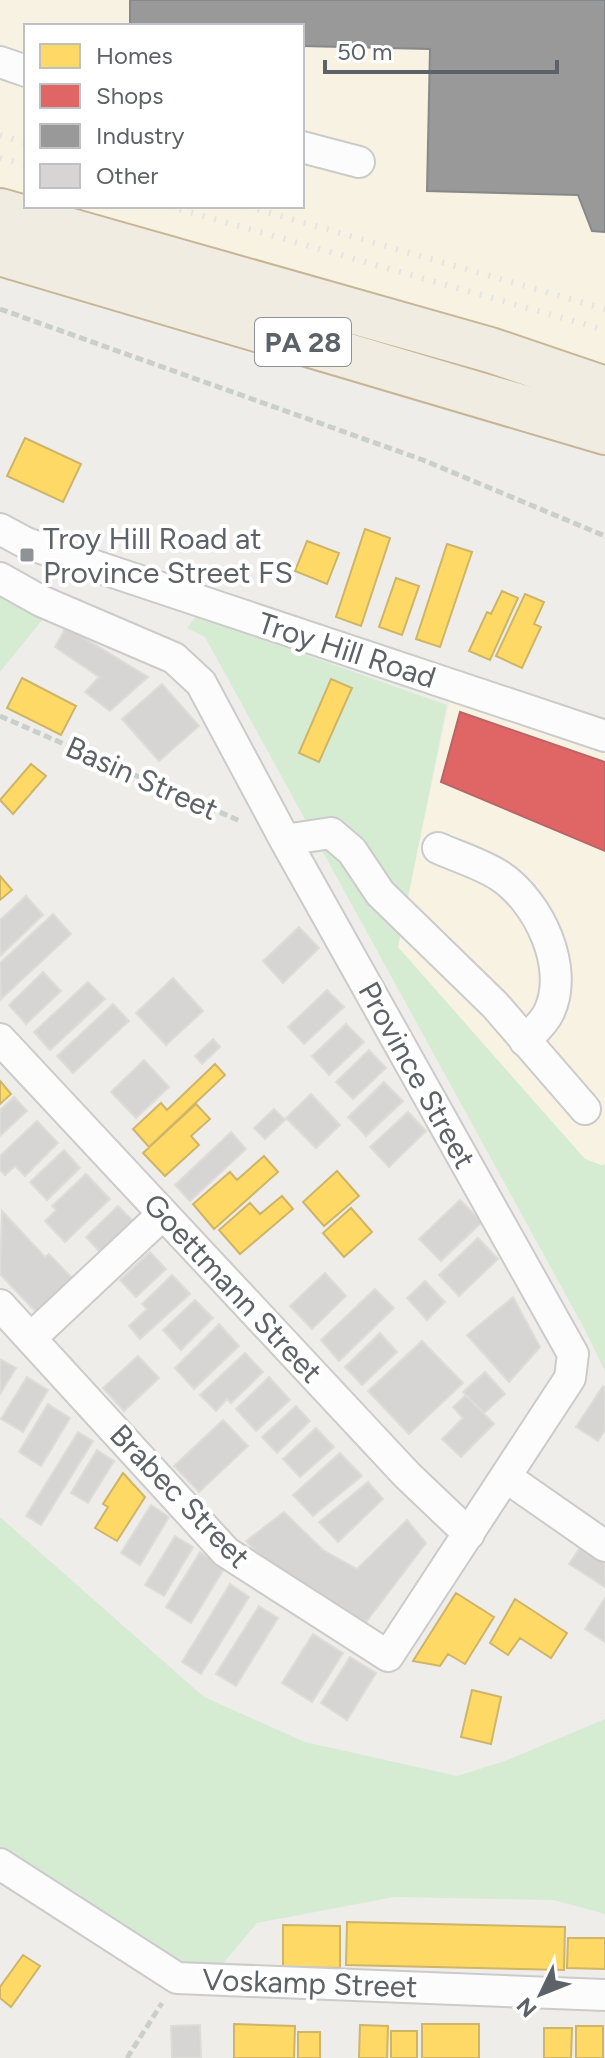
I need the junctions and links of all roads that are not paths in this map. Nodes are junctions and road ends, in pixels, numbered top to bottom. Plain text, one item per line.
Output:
1 (0, 62) edge
2 (24, 70) edge
3 (304, 148) edge
4 (359, 162) dead end
5 (0, 211) edge
6 (0, 253) edge
7 (605, 389) edge
8 (605, 432) edge
9 (0, 529) edge
10 (0, 578) edge
11 (605, 736) edge
12 (285, 840) junction
13 (438, 848) dead end
14 (0, 1039) edge
15 (525, 1041) junction
16 (585, 1109) dead end
17 (163, 1214) junction
18 (0, 1305) edge
19 (31, 1338) junction
20 (506, 1477) junction
21 (469, 1534) junction
22 (605, 1546) edge
23 (388, 1656) joint
24 (0, 1864) edge
25 (605, 1995) edge

1 - 2 street
3 - 4 street
5 - 7 highway, PA 28
6 - 8 highway, PA 28
9 - 11 street, Troy Hill Road
10 - 12 street, Province Street
12 - 15 street
12 - 20 street, Province Street
13 - 15 street
14 - 17 street, Goettmann Street
15 - 16 street
17 - 19 street
17 - 21 street, Goettmann Street
18 - 19 street, Brabec Street
19 - 23 street, Brabec Street
20 - 21 street, Province Street
20 - 22 street
21 - 23 street, Province Street
24 - 25 street, Voskamp Street

